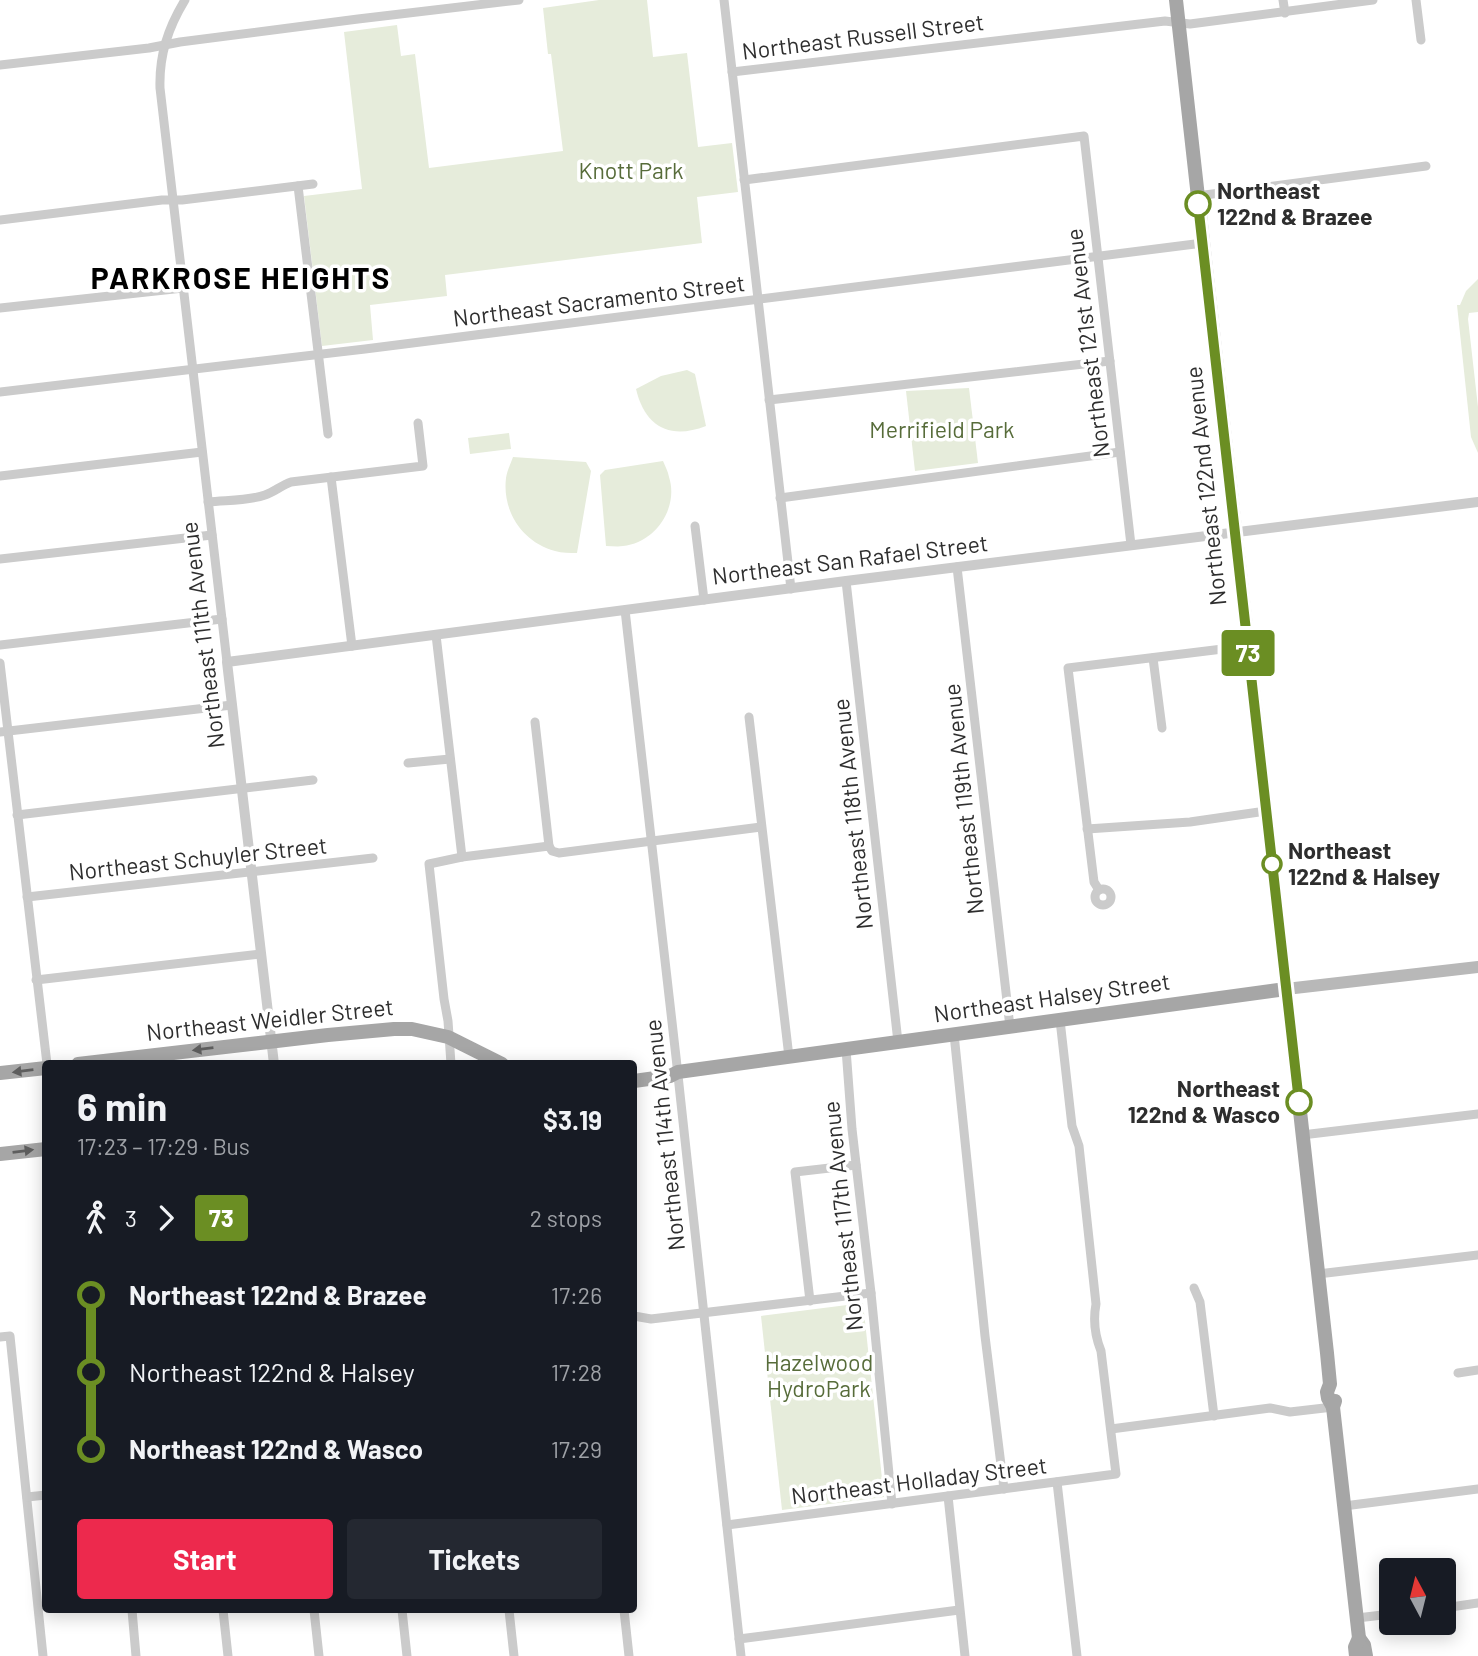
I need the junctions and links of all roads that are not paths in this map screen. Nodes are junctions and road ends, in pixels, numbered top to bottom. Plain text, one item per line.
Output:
1 (185, 0) edge
2 (519, 0) edge
3 (724, 0) edge
4 (1176, 0) edge
5 (1283, 0) edge
6 (1373, 0) edge
7 (1416, 0) edge
8 (1285, 13) junction
9 (1178, 22) junction
10 (1421, 40) dead end
11 (164, 45) junction
12 (0, 65) edge
13 (732, 72) junction
14 (1426, 166) dead end
15 (744, 180) junction
16 (313, 184) dead end
17 (298, 186) junction
18 (1197, 196) junction
19 (173, 200) junction
20 (0, 220) edge
21 (1203, 243) junction
22 (1098, 256) junction
23 (183, 288) junction
24 (758, 300) junction
25 (0, 308) edge
26 (318, 355) junction
27 (1110, 362) junction
28 (193, 369) junction
29 (0, 392) edge
30 (769, 400) junction
31 (418, 423) dead end
32 (328, 434) dead end
33 (202, 452) junction
34 (1120, 452) junction
35 (0, 476) edge
36 (331, 477) junction
37 (780, 498) junction
38 (208, 502) junction
39 (1478, 502) edge
40 (695, 526) dead end
41 (1234, 532) junction
42 (212, 535) junction
43 (1131, 545) junction
44 (0, 559) edge
45 (957, 567) junction
46 (846, 581) junction
47 (791, 589) junction
48 (704, 600) junction
49 (625, 610) junction
50 (222, 619) junction
51 (436, 635) junction
52 (0, 645) edge
53 (352, 646) junction
54 (1247, 646) junction
55 (1153, 658) junction
56 (227, 662) junction
57 (0, 663) edge
58 (232, 705) junction
59 (749, 717) dead end
60 (535, 722) dead end
61 (1162, 728) dead end
62 (4, 731) edge
63 (450, 759) junction
64 (408, 763) dead end
65 (313, 780) dead end
66 (242, 789) junction
67 (1266, 811) junction
68 (18, 815) junction
69 (761, 827) junction
70 (1087, 829) junction
71 (652, 841) junction
72 (550, 846) junction
73 (462, 857) junction
74 (373, 858) dead end
75 (251, 872) junction
76 (1098, 890) dead end
77 (27, 897) junction
78 (261, 954) junction
79 (1478, 967) edge
80 (36, 980) junction
81 (1286, 989) junction
82 (1060, 1020) junction
83 (1010, 1027) junction
84 (954, 1034) junction
85 (449, 1037) junction
86 (271, 1041) junction
87 (898, 1042) junction
88 (846, 1049) junction
89 (789, 1057) junction
90 (45, 1060) edge
91 (112, 1060) edge
92 (273, 1060) edge
93 (452, 1060) edge
94 (494, 1060) edge
95 (42, 1067) edge
96 (637, 1072) edge
97 (678, 1072) junction
98 (0, 1073) edge
99 (637, 1081) edge
100 (1478, 1114) edge
101 (1303, 1135) junction
102 (42, 1149) edge
103 (0, 1154) edge
104 (856, 1165) junction
105 (1478, 1255) edge
106 (1318, 1273) junction
107 (1194, 1288) dead end
108 (871, 1293) junction
109 (810, 1301) junction
110 (704, 1313) junction
111 (637, 1317) edge
112 (5, 1336) edge
113 (1478, 1370) edge
114 (1458, 1373) dead end
115 (1333, 1407) junction
116 (1213, 1416) junction
117 (1111, 1429) junction
118 (1057, 1482) junction
119 (1004, 1489) junction
120 (1478, 1489) edge
121 (42, 1495) edge
122 (948, 1496) junction
123 (27, 1497) junction
124 (892, 1504) junction
125 (1344, 1506) junction
126 (727, 1525) junction
127 (1478, 1603) edge
128 (1456, 1606) edge
129 (960, 1610) junction
130 (132, 1613) edge
131 (223, 1613) edge
132 (314, 1613) edge
133 (402, 1613) edge
134 (509, 1613) edge
135 (624, 1613) edge
136 (1379, 1615) edge
137 (1357, 1618) junction
138 (1359, 1638) junction
139 (739, 1639) junction
140 (43, 1656) edge
141 (136, 1656) edge
142 (228, 1656) edge
143 (319, 1656) edge
144 (407, 1656) edge
145 (514, 1656) edge
146 (629, 1656) edge
147 (741, 1656) edge
148 (965, 1656) edge
149 (1077, 1656) edge
150 (1356, 1656) edge
151 (1366, 1656) edge

1 - 11 street, Northeast 111th Avenue
2 - 11 street
3 - 13 street
4 - 9 main road, Northeast 122nd Avenue
5 - 8 street
6 - 8 street, Northeast Russell Street
7 - 10 street
8 - 9 street, Northeast Russell Street
9 - 13 street, Northeast Russell Street
9 - 18 main road, Northeast 122nd Avenue
11 - 12 street
11 - 19 street, Northeast 111th Avenue
13 - 15 street
14 - 18 street
15 - 22 street, Northeast 121st Avenue
15 - 24 street
16 - 17 street
17 - 19 street
17 - 26 street
18 - 21 main road, Northeast 122nd Avenue
19 - 20 street
19 - 23 street, Northeast 111th Avenue
21 - 22 street, Northeast Sacramento Street
21 - 41 main road, Northeast 122nd Avenue
22 - 24 street, Northeast Sacramento Street
22 - 27 street, Northeast 121st Avenue
23 - 25 street
23 - 28 street, Northeast 111th Avenue
24 - 26 street, Northeast Sacramento Street
24 - 30 street
26 - 28 street, Northeast Sacramento Street
26 - 32 street
27 - 30 street
27 - 34 street, Northeast 121st Avenue
28 - 29 street, Northeast Sacramento Street
28 - 33 street, Northeast 111th Avenue
30 - 37 street
31 - 36 street
33 - 35 street
33 - 38 street, Northeast 111th Avenue
34 - 37 street
34 - 43 street, Northeast 121st Avenue
36 - 38 street
36 - 53 street
37 - 47 street
38 - 42 street, Northeast 111th Avenue
39 - 41 street, Northeast San Rafael Street
40 - 48 street
41 - 43 street, Northeast San Rafael Street
41 - 54 main road, Northeast 122nd Avenue
42 - 44 street
42 - 50 street, Northeast 111th Avenue
43 - 45 street, Northeast San Rafael Street
45 - 46 street, Northeast San Rafael Street
45 - 83 street, Northeast 119th Avenue
46 - 47 street, Northeast San Rafael Street
46 - 87 street, Northeast 118th Avenue
47 - 48 street, Northeast San Rafael Street
48 - 49 street, Northeast San Rafael Street
49 - 51 street, Northeast San Rafael Street
49 - 71 street, Northeast 114th Avenue
50 - 52 street
50 - 56 street, Northeast 111th Avenue
51 - 53 street, Northeast San Rafael Street
51 - 63 street
53 - 56 street, Northeast San Rafael Street
54 - 55 street
54 - 67 main road, Northeast 122nd Avenue
55 - 61 street
55 - 70 street
56 - 58 street, Northeast 111th Avenue
57 - 62 street
58 - 62 street
58 - 66 street, Northeast 111th Avenue
59 - 69 street
60 - 72 street
62 - 68 street
63 - 64 street
63 - 73 street
65 - 66 street
66 - 68 street
66 - 75 street, Northeast 111th Avenue
67 - 70 street
67 - 81 main road, Northeast 122nd Avenue
68 - 77 street
69 - 71 street
69 - 89 street
70 - 76 street
71 - 72 street
71 - 97 street, Northeast 114th Avenue
72 - 73 street
73 - 85 street
74 - 75 street, Northeast Schuyler Street
75 - 77 street, Northeast Schuyler Street
75 - 78 street, Northeast 111th Avenue
77 - 80 street
78 - 80 street
78 - 86 street, Northeast 111th Avenue
79 - 81 main road, Northeast Halsey Street
80 - 90 street
81 - 82 main road, Northeast Halsey Street
81 - 101 main road, Northeast 122nd Avenue
82 - 83 main road, Northeast Halsey Street
82 - 117 street
83 - 84 main road, Northeast Halsey Street
84 - 87 main road, Northeast Halsey Street
84 - 119 street
85 - 86 main road, Northeast Weidler Street
85 - 93 street
85 - 94 main road, Northeast Weidler Street
86 -> 91 main road, Northeast Weidler Street
86 - 92 street, Northeast 111th Avenue
87 - 88 main road, Northeast Halsey Street
88 - 89 main road, Northeast Halsey Street
88 - 104 street, Northeast 117th Avenue
89 - 97 main road, Northeast Halsey Street
95 -> 98 main road
96 - 97 main road
97 - 99 main road, Northeast Halsey Street
97 - 110 street, Northeast 114th Avenue
100 - 101 street
101 - 106 main road, Northeast 122nd Avenue
103 -> 102 main road
104 - 108 street, Northeast 117th Avenue
104 - 109 street
105 - 106 street
106 - 115 main road, Northeast 122nd Avenue
107 - 116 street
108 - 109 street
108 - 124 street, Northeast 117th Avenue
109 - 110 street
110 - 111 street
110 - 126 street, Northeast 114th Avenue
112 - 123 street
113 - 114 street
115 - 116 street
115 - 125 main road, Northeast 122nd Avenue
116 - 117 street
117 - 118 street, Northeast Holladay Street
118 - 119 street, Northeast Holladay Street
118 - 149 street
119 - 122 street, Northeast Holladay Street
120 - 125 street
121 - 123 street
122 - 124 street, Northeast Holladay Street
122 - 129 street
123 - 140 street
124 - 126 street, Northeast Holladay Street
125 - 137 main road, Northeast 122nd Avenue
126 - 139 street, Northeast 114th Avenue
127 - 128 street
129 - 139 street
129 - 148 street
130 - 141 street
131 - 142 street
132 - 143 street
133 - 144 street
134 - 145 street
135 - 146 street
136 - 137 street
137 - 138 main road, Northeast 122nd Avenue
138 - 150 main road, Northeast 122nd Avenue
138 - 151 main road, Northeast 122nd Avenue
139 - 147 street, Northeast 114th Avenue

